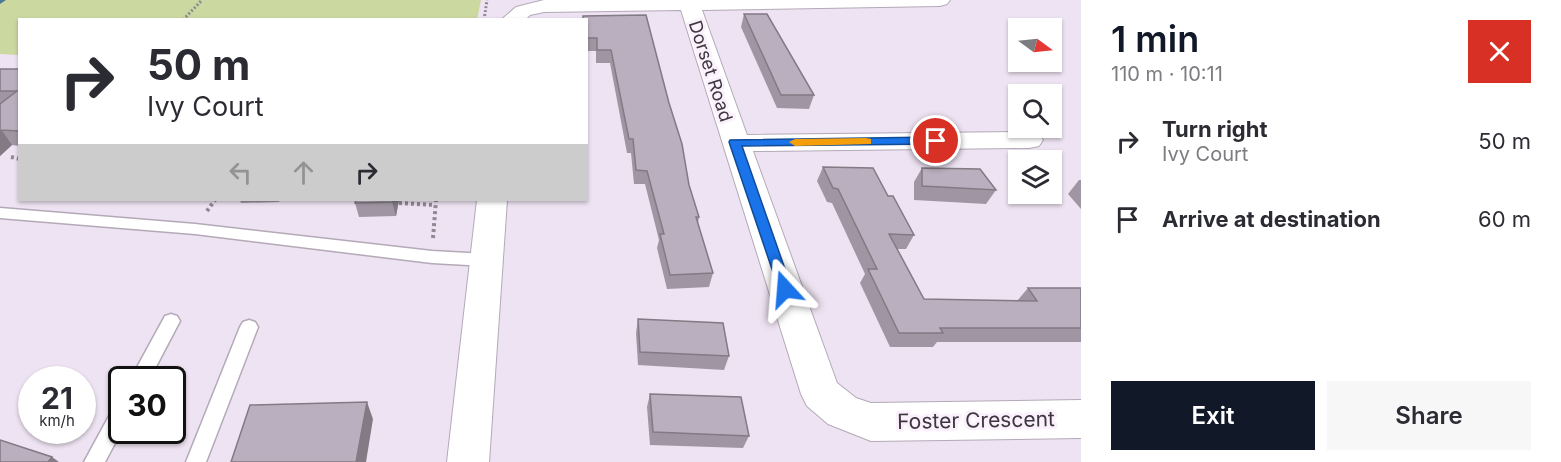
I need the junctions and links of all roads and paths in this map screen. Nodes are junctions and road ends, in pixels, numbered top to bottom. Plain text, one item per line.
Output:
1 (202, 0) edge
2 (487, 0) edge
3 (940, 0) edge
4 (689, 2) edge
5 (185, 18) edge
6 (484, 18) edge
7 (514, 18) edge
8 (1029, 140) dead end
9 (735, 142) junction
10 (11, 157) dead end
11 (18, 159) edge
12 (492, 201) edge
13 (436, 202) edge
14 (399, 203) dead end
15 (0, 213) edge
16 (432, 257) junction
17 (486, 260) junction
18 (171, 321) dead end
19 (249, 327) dead end
20 (147, 366) edge
21 (1081, 419) edge
22 (871, 422) joint
23 (108, 436) edge
24 (94, 462) edge
25 (196, 462) edge
26 (468, 462) edge

1 - 5 path
2 - 6 path
3 - 4 street
4 - 7 street
4 - 9 street, Dorset Road
8 - 9 street
9 - 22 street, Dorset Road
10 - 11 path
12 - 17 street
13 - 14 path
13 - 16 path
15 - 16 lane
16 - 17 lane
17 - 26 street
18 - 20 lane
19 - 25 lane
21 - 22 street, Foster Crescent
23 - 24 lane

